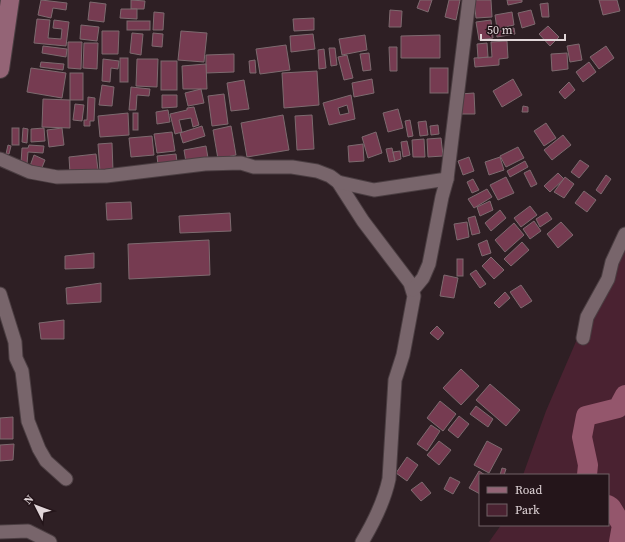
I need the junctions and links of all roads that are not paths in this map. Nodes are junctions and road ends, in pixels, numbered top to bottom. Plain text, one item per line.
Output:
1 (10, 0) edge
2 (468, 0) edge
3 (0, 69) edge
4 (0, 159) edge
5 (447, 179) junction
6 (338, 182) junction
7 (625, 234) edge
8 (413, 290) junction
9 (0, 294) edge
10 (583, 338) dead end
11 (66, 479) dead end
12 (0, 532) edge
13 (50, 542) edge
14 (362, 542) edge

1 - 3 main road
2 - 5 street
4 - 6 street
5 - 6 street
5 - 8 street
6 - 8 street
7 - 10 street
8 - 14 street
9 - 11 street
12 - 13 street

